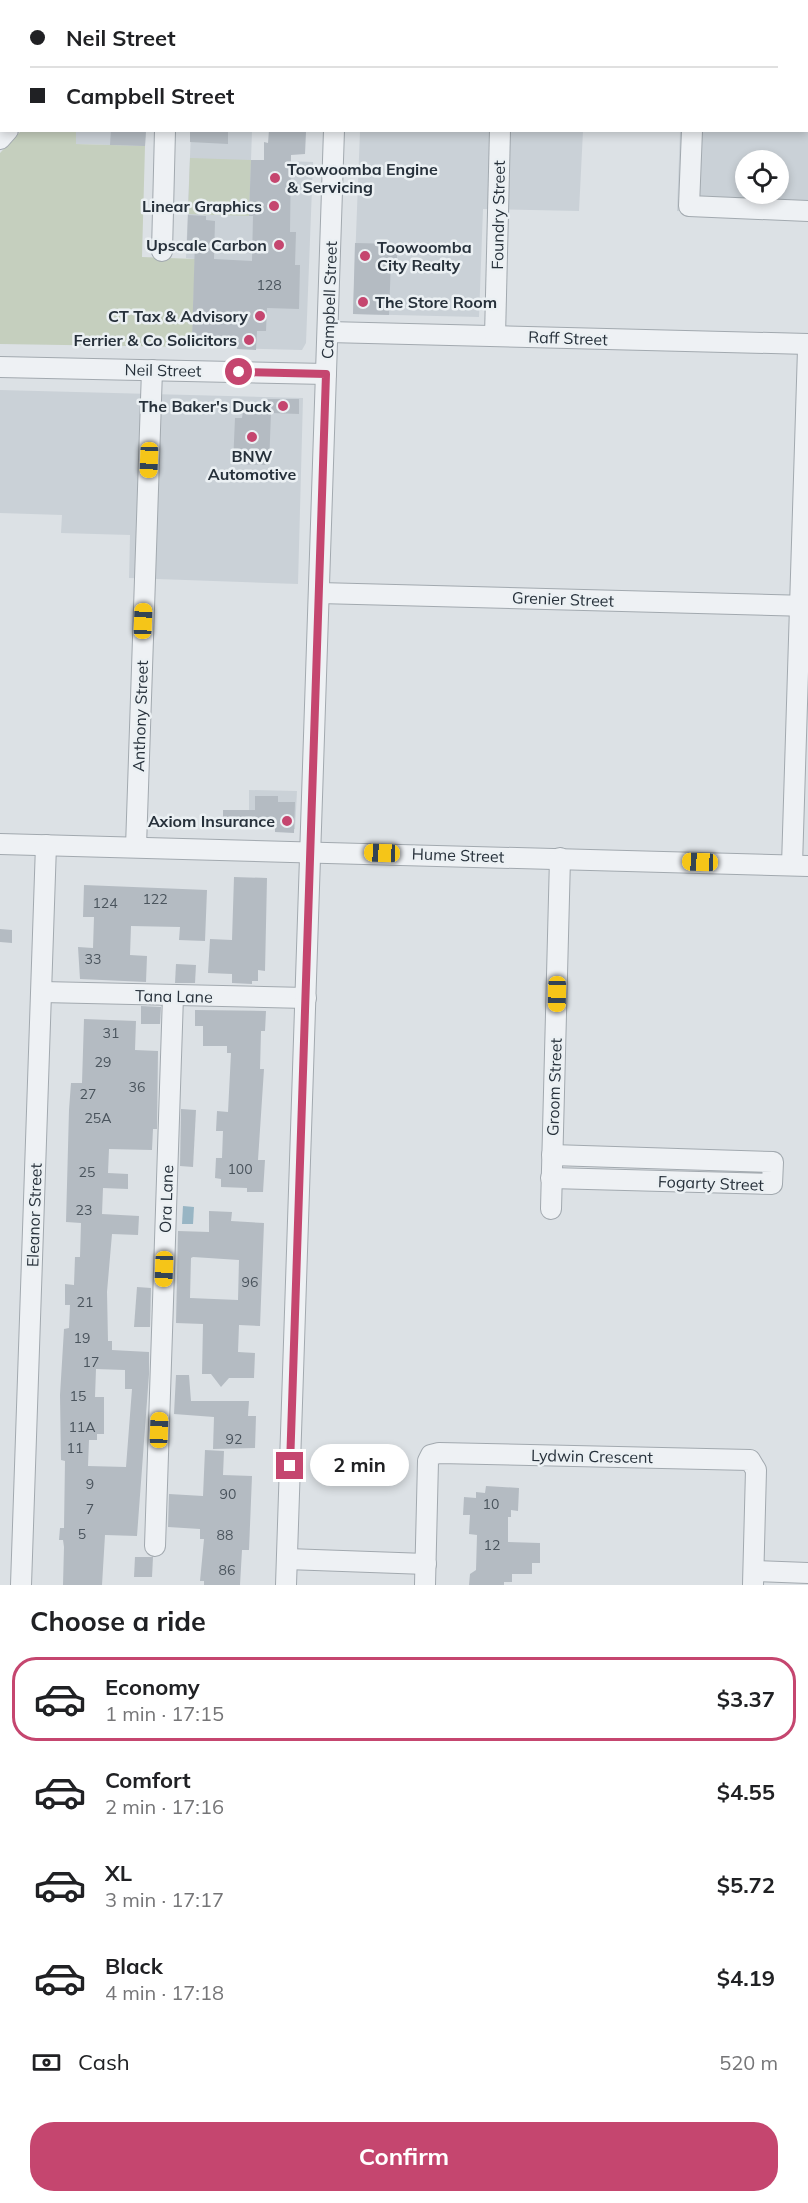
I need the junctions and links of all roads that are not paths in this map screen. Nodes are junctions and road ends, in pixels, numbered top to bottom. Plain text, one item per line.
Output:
1 (165, 132) edge
2 (334, 132) edge
3 (500, 132) edge
4 (692, 132) edge
5 (808, 211) edge
6 (162, 251) dead end
7 (328, 332) junction
8 (495, 336) junction
9 (808, 344) edge
10 (808, 349) edge
11 (0, 367) edge
12 (152, 370) junction
13 (326, 374) junction
14 (319, 592) junction
15 (804, 606) edge
16 (0, 844) edge
17 (46, 844) junction
18 (136, 847) junction
19 (311, 851) junction
20 (560, 858) junction
21 (800, 865) edge
22 (42, 992) junction
23 (173, 996) junction
24 (306, 998) junction
25 (552, 1155) junction
26 (551, 1178) junction
27 (550, 1209) dead end
28 (155, 1545) dead end
29 (287, 1559) junction
30 (426, 1564) junction
31 (808, 1573) edge
32 (754, 1578) edge
33 (21, 1585) edge
34 (286, 1585) edge
35 (425, 1585) edge

1 - 6 street
2 - 7 street, Campbell Street
3 - 8 street, Foundry Street
4 - 5 street
7 - 8 street, Raff Street
7 - 13 street, Campbell Street
8 - 9 street, Raff Street
10 - 15 street
11 - 12 street, Neil Street
12 - 13 street, Neil Street
12 - 18 street, Anthony Street
13 - 14 street, Campbell Street
14 - 15 street, Grenier Street
14 - 19 street, Campbell Street
15 - 21 street
16 - 17 street, Hume Street
17 - 18 street, Hume Street
17 - 22 street, Eleanor Street
18 - 19 street, Hume Street
19 - 20 street, Hume Street
19 - 24 street, Campbell Street
20 - 21 street, Hume Street
20 - 25 street, Groom Street
22 - 23 street, Tana Lane
22 - 33 street, Eleanor Street
23 - 24 street, Tana Lane
23 - 28 street, Ora Lane
24 - 29 street, Campbell Street
25 - 26 street, Groom Street
25 - 26 street, Fogarty Street
26 - 27 street, Groom Street
29 - 30 street
29 - 34 street, Campbell Street
30 - 32 street, Lydwin Crescent
30 - 35 street, Lydwin Crescent
31 - 32 street, Lydwin Crescent

